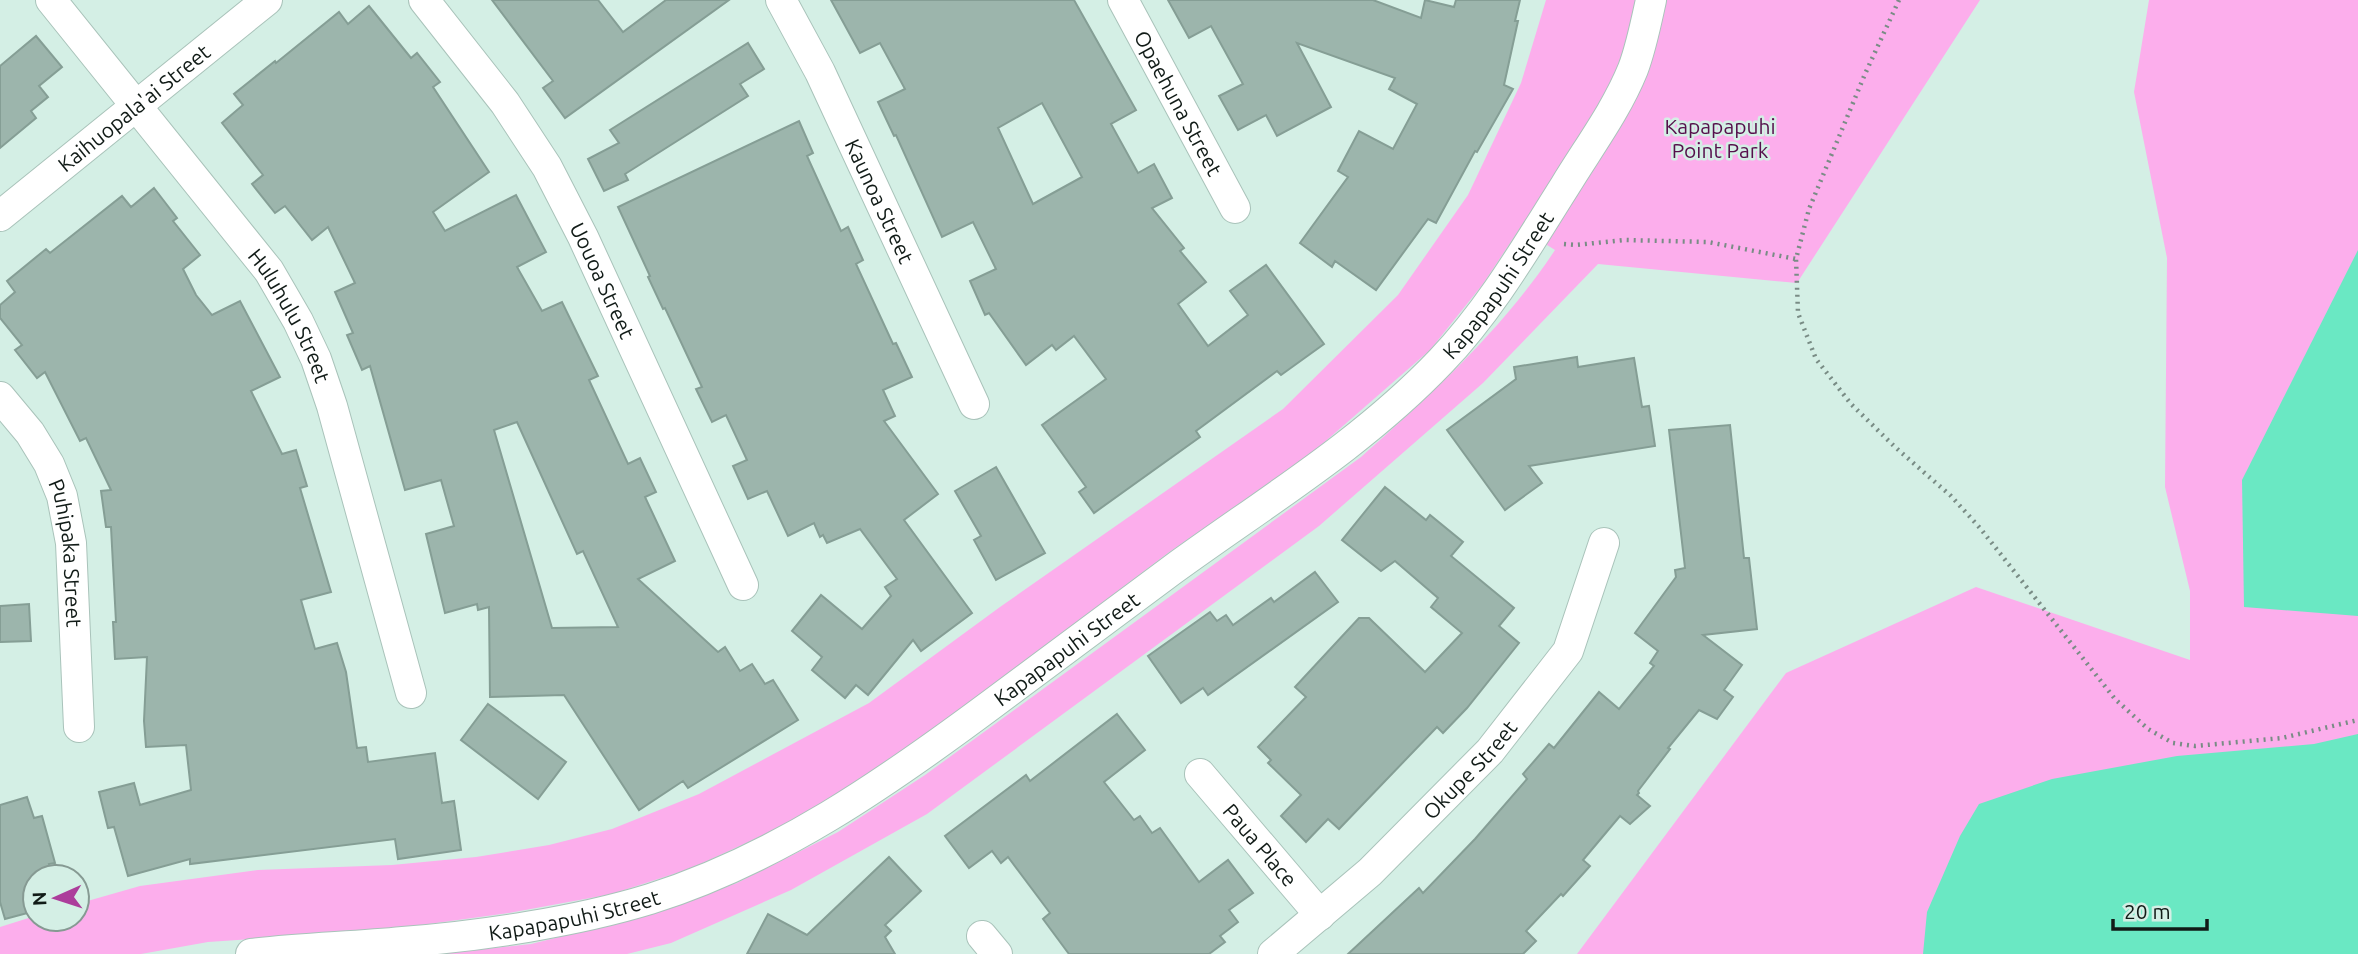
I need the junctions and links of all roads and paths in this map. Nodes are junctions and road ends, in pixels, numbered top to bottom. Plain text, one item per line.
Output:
1 (51, 0) edge
2 (267, 0) edge
3 (424, 0) edge
4 (781, 0) edge
5 (1123, 0) edge
6 (1651, 0) edge
7 (1899, 0) edge
8 (137, 105) junction
9 (1235, 208) dead end
10 (0, 216) edge
11 (1554, 243) dead end
12 (1796, 259) junction
13 (0, 397) edge
14 (974, 404) dead end
15 (1604, 543) dead end
16 (743, 585) dead end
17 (411, 692) dead end
18 (2358, 720) edge
19 (79, 727) dead end
20 (1200, 774) dead end
21 (1320, 915) junction
22 (251, 954) edge
23 (1273, 954) edge

1 - 8 street, Huluhulu Street
2 - 8 street, Kaihuopala'ai Street
3 - 16 street, Uouoa Street
4 - 14 street, Kaunoa Street
5 - 9 street, Opaehuna Street
6 - 22 street, Kapapapuhi Street
7 - 12 path
8 - 10 street, Kaihuopala'ai Street
8 - 17 street, Huluhulu Street
11 - 12 path
12 - 18 path
13 - 19 street, Puhipaka Street
15 - 21 street, Okupe Street
20 - 21 street, Paua Place
21 - 23 street, Okupe Street

